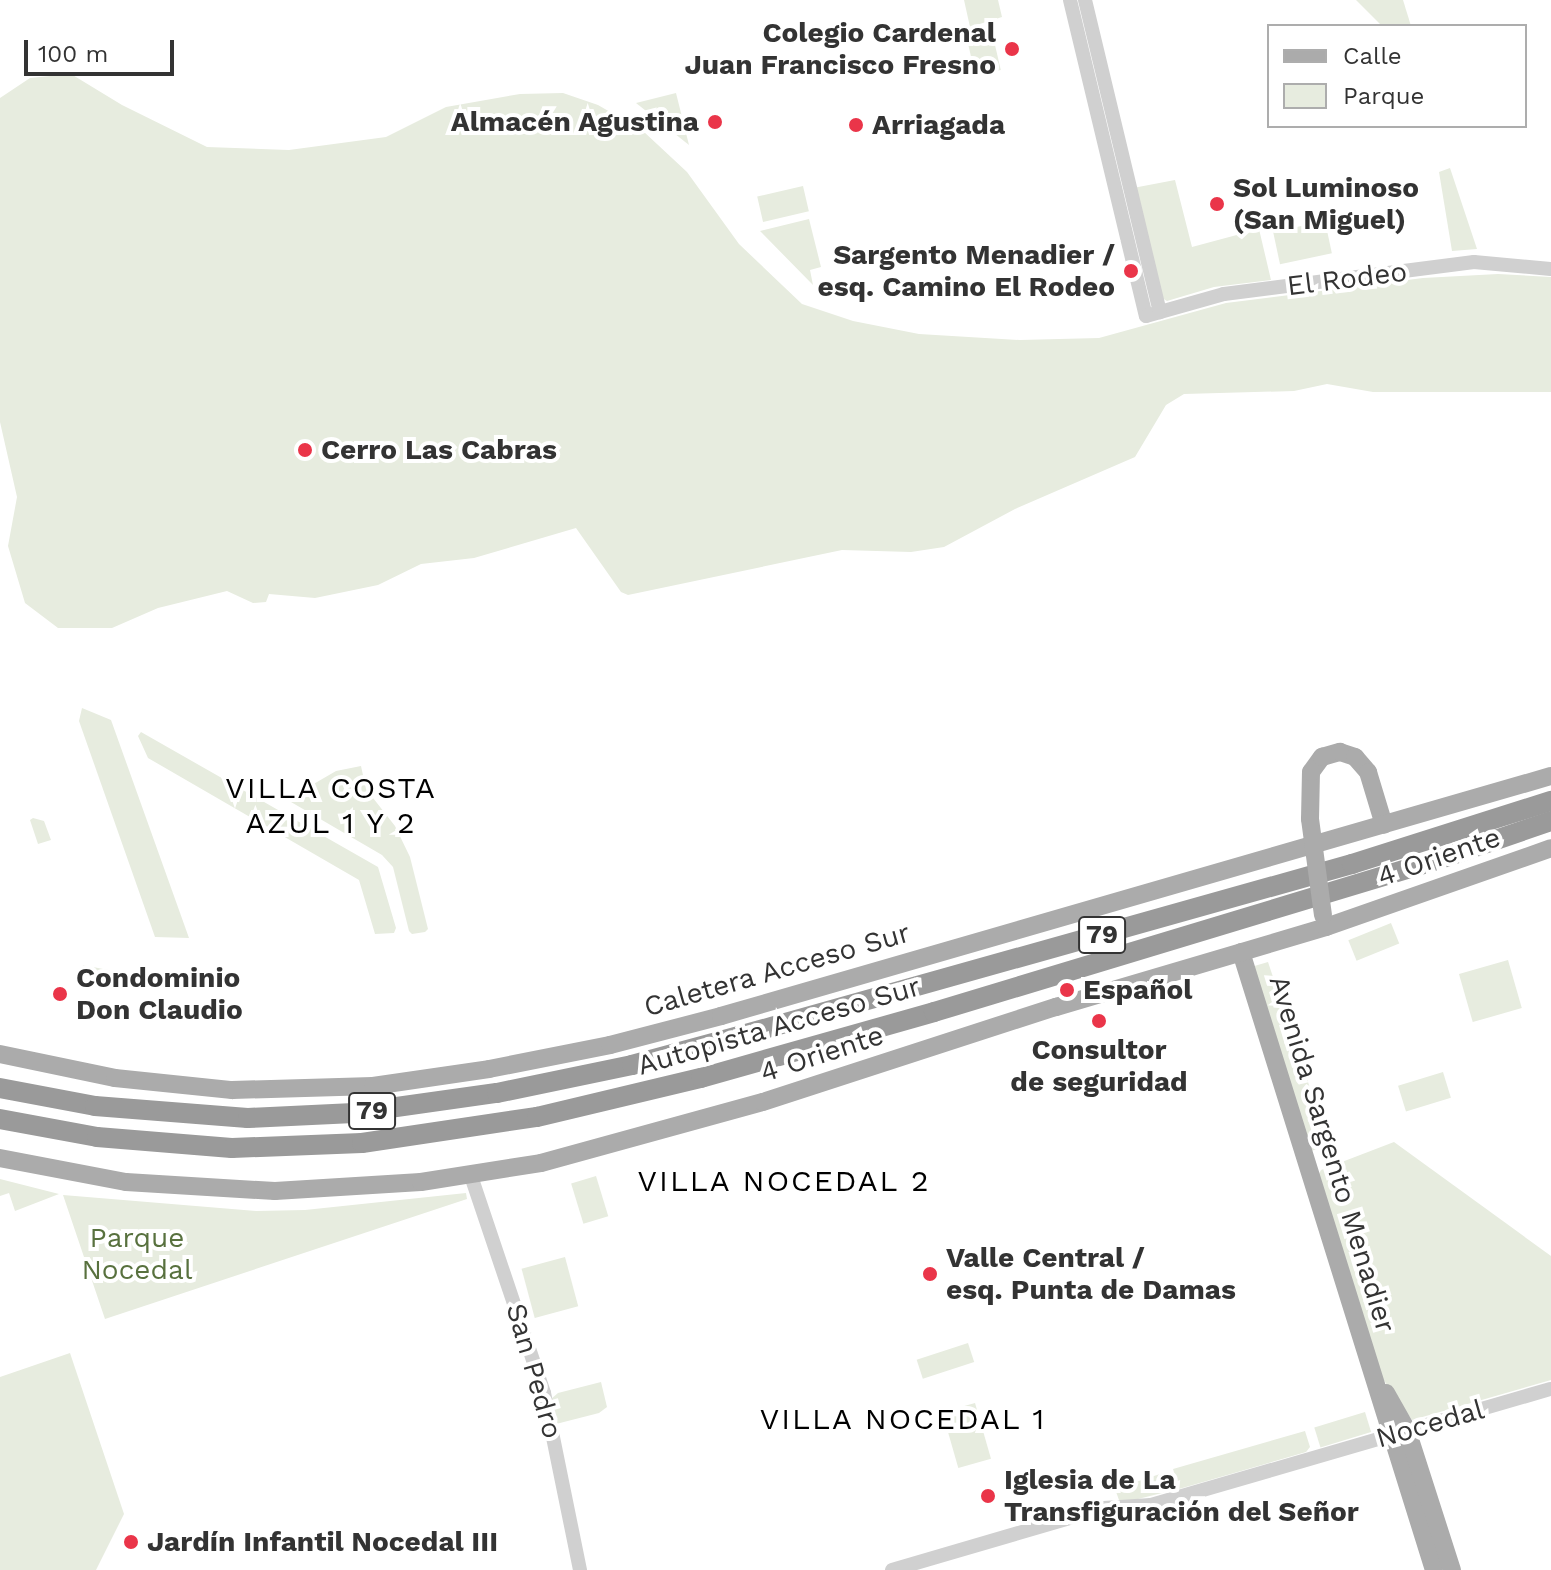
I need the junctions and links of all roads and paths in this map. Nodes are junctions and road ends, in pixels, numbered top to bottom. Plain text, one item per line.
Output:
1 (1070, 0) edge
2 (1085, 0) edge
3 (1551, 269) edge
4 (1153, 314) junction
5 (1551, 776) edge
6 (1551, 801) edge
7 (1551, 821) edge
8 (1384, 825) junction
9 (1551, 848) edge
10 (1325, 921) junction
11 (1241, 952) junction
12 (0, 1054) edge
13 (0, 1088) edge
14 (0, 1119) edge
15 (0, 1158) edge
16 (471, 1176) junction
17 (1551, 1389) edge
18 (1400, 1433) junction
19 (580, 1570) edge
20 (892, 1570) edge
21 (1434, 1570) edge
22 (1452, 1570) edge

1 - 4 street
2 - 4 street
3 - 4 street, El Rodeo
5 - 8 main road, Caletera Acceso Sur
6 - 13 highway, Autopista Acceso Sur / 79
7 - 14 highway, Autopista Acceso Sur / 79
8 - 10 main road, bridge
8 - 12 main road, Caletera Acceso Sur
9 - 10 main road, 4 Oriente
10 - 11 main road, 4 Oriente
11 - 16 main road, 4 Oriente
11 - 18 main road, Avenida Sargento Menadier
15 - 16 main road
16 - 19 street, San Pedro
17 - 18 street, Nocedal
18 - 20 street, Nocedal
18 - 21 main road, Avenida Sargento Menadier
18 - 22 main road, Avenida Sargento Menadier

